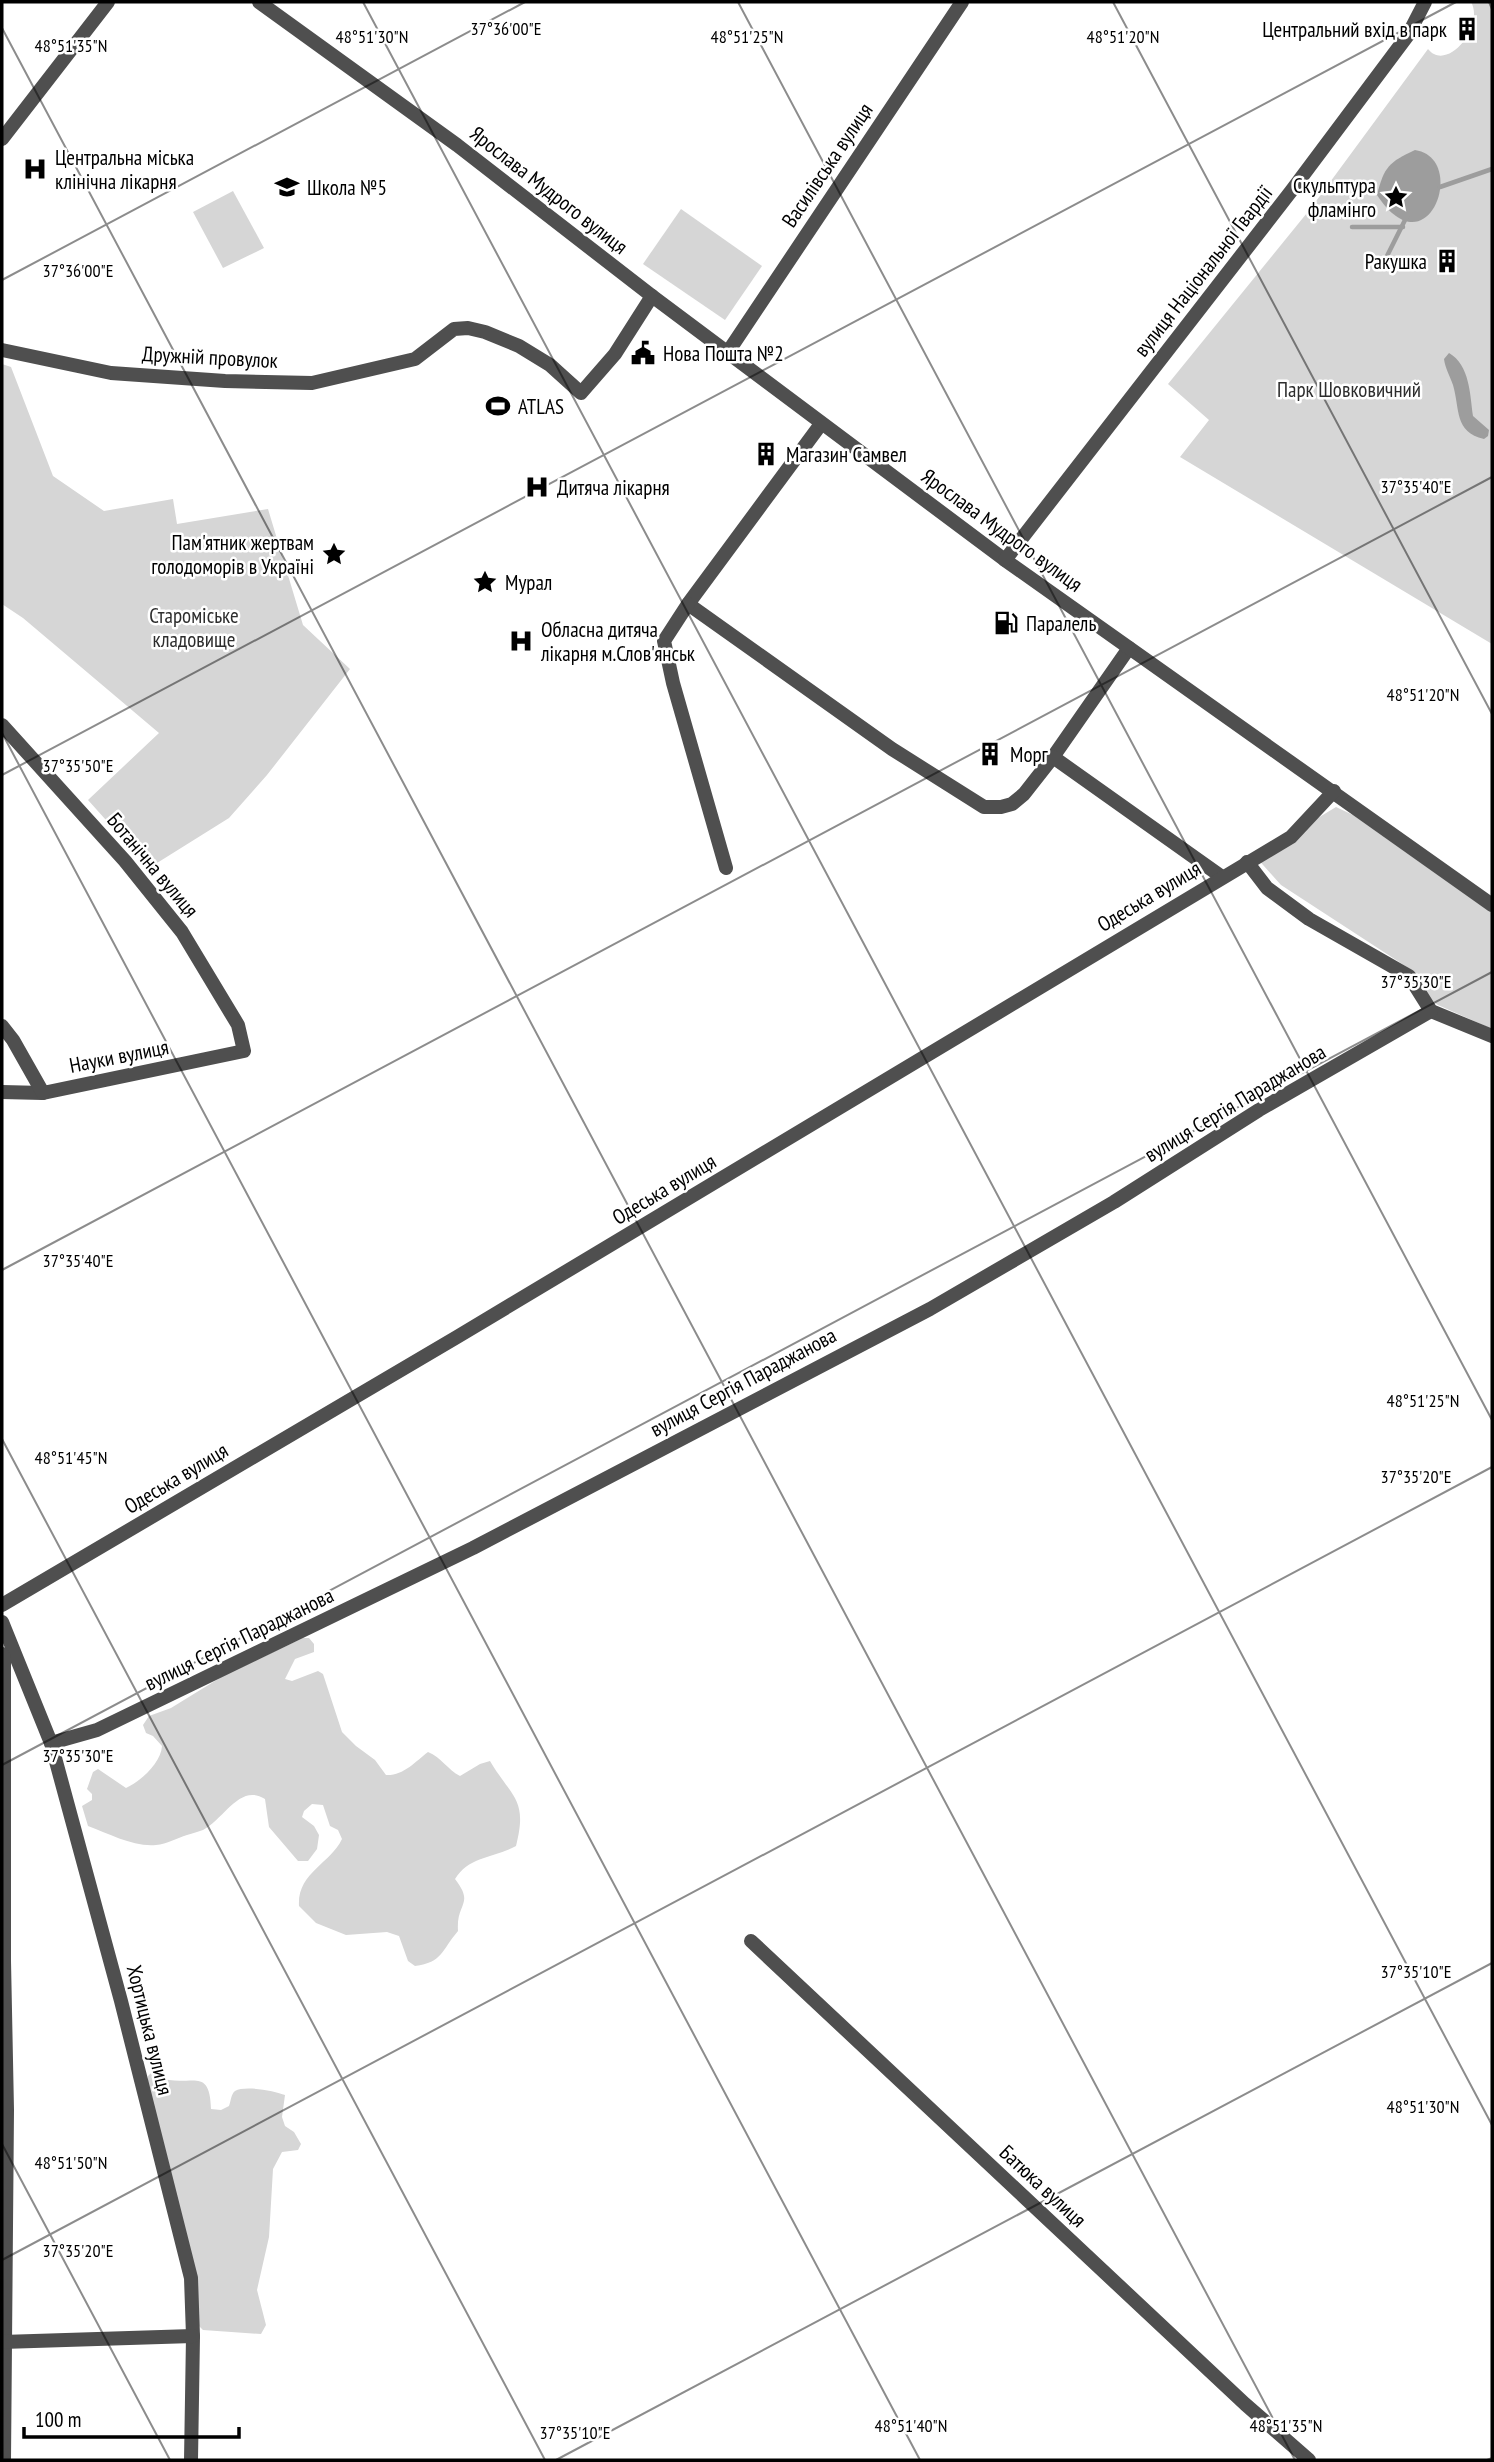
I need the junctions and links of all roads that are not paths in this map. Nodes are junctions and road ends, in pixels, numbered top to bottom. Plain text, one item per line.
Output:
1 (108, 2) edge
2 (259, 2) edge
3 (962, 2) edge
4 (1425, 2) edge
5 (2, 139) edge
6 (652, 296) junction
7 (2, 350) edge
8 (728, 352) junction
9 (821, 424) junction
10 (1005, 560) junction
11 (688, 604) junction
12 (1129, 648) junction
13 (2, 725) edge
14 (1053, 757) junction
15 (1334, 791) junction
16 (1247, 862) junction
17 (726, 868) dead end
18 (1222, 877) junction
19 (1492, 905) edge
20 (1431, 1011) junction
21 (2, 1026) edge
22 (1492, 1036) edge
23 (244, 1051) joint
24 (2, 1093) edge
25 (43, 1093) junction
26 (2, 1605) edge
27 (2, 1622) edge
28 (2, 1654) edge
29 (51, 1743) junction
30 (751, 1941) dead end
31 (193, 2336) junction
32 (3, 2342) edge
33 (4, 2460) edge
34 (191, 2460) edge
35 (1309, 2460) edge

1 - 5 street
2 - 6 street, Ярослава Мудрого вулиця
3 - 8 street, Василівська вулиця
4 - 10 street, вулиця Національної Гвардії
6 - 7 street, Дружній провулок
6 - 8 street, Ярослава Мудрого вулиця
8 - 9 street, Ярослава Мудрого вулиця
9 - 10 street, Ярослава Мудрого вулиця
9 - 11 street
10 - 12 street, Ярослава Мудрого вулиця
11 - 14 street
11 - 17 street
12 - 14 street
12 - 15 street, Ярослава Мудрого вулиця
13 - 23 street, Ботанічна вулиця
14 - 18 street
15 - 16 street, Одеська вулиця
15 - 19 street, Ярослава Мудрого вулиця
16 - 18 street, Одеська вулиця
16 - 20 street
18 - 26 street, Одеська вулиця
20 - 22 street
20 - 29 street, вулиця Сергія Параджанова
21 - 25 street
23 - 25 street, Науки вулиця
24 - 25 street, Науки вулиця
27 - 29 street, Хортицька вулиця
28 - 32 street
29 - 31 street, Хортицька вулиця
30 - 35 street, Батюка вулиця
31 - 32 street
31 - 34 street, Хортицька вулиця
32 - 33 street

